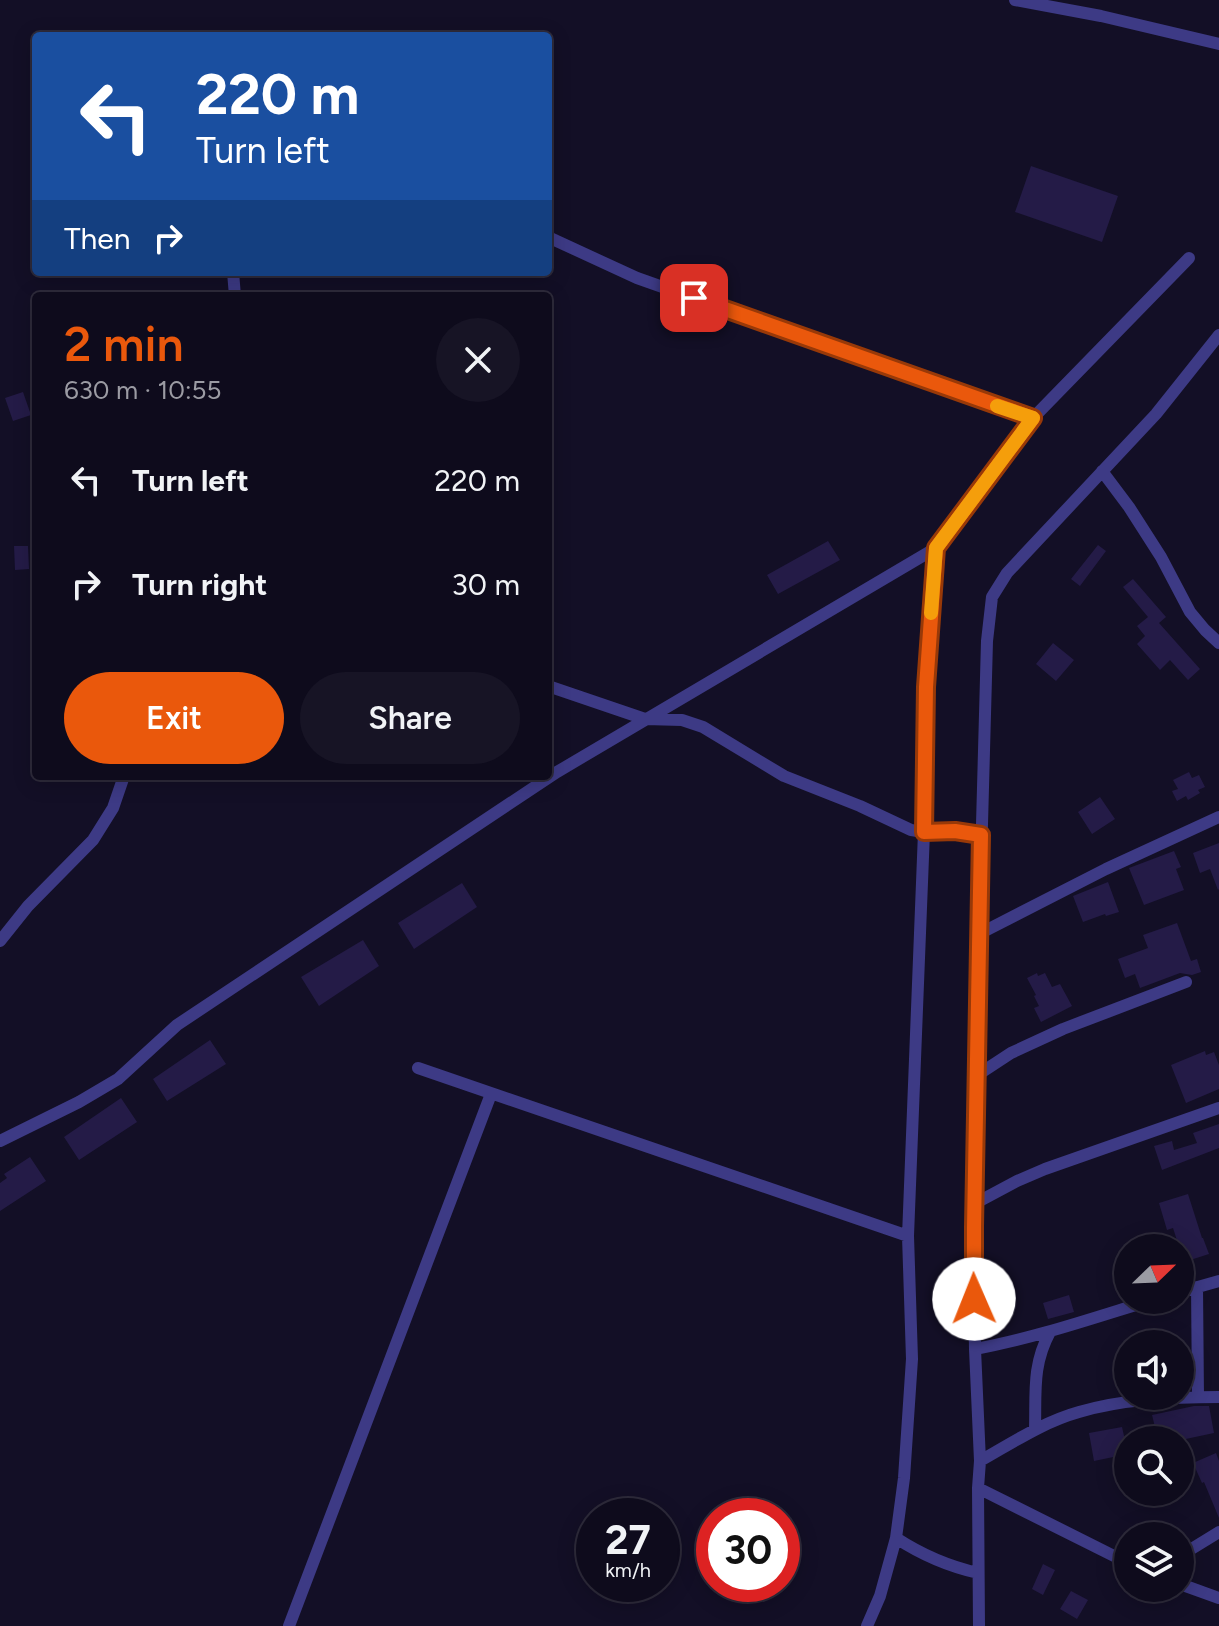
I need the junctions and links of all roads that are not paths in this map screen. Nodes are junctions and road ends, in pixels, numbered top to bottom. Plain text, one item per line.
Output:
1 (1015, 0) edge
2 (1219, 44) edge
3 (552, 239) edge
4 (1189, 258) dead end
5 (1219, 335) edge
6 (1033, 418) junction
7 (1102, 471) junction
8 (936, 548) junction
9 (1219, 643) edge
10 (552, 687) edge
11 (645, 719) junction
12 (552, 775) edge
13 (123, 780) edge
14 (545, 780) edge
15 (1219, 817) edge
16 (924, 832) junction
17 (981, 835) junction
18 (979, 934) junction
19 (0, 941) edge
20 (1186, 982) dead end
21 (418, 1068) dead end
22 (976, 1076) junction
23 (491, 1094) junction
24 (1219, 1108) edge
25 (0, 1141) edge
26 (974, 1204) junction
27 (908, 1236) junction
28 (1219, 1281) edge
29 (1197, 1287) junction
30 (1194, 1288) edge
31 (1114, 1312) edge
32 (1050, 1332) junction
33 (975, 1349) junction
34 (1198, 1397) junction
35 (1219, 1397) edge
36 (1035, 1429) junction
37 (980, 1461) junction
38 (978, 1488) junction
39 (1219, 1532) edge
40 (896, 1538) junction
41 (1194, 1547) edge
42 (1114, 1556) edge
43 (978, 1573) junction
44 (1194, 1589) edge
45 (1219, 1598) edge
46 (289, 1626) edge
47 (867, 1626) edge
48 (979, 1626) edge

1 - 2 street
3 - 6 street
4 - 6 street
5 - 7 street
6 - 8 street
7 - 9 street
7 - 17 street
8 - 11 street
8 - 16 street
10 - 11 street
11 - 12 street
11 - 16 street
13 - 19 street
14 - 25 street
15 - 18 street
16 - 17 street
16 - 27 street
17 - 18 street
18 - 22 street
20 - 22 street
21 - 23 street
22 - 26 street
23 - 27 street
23 - 46 street
24 - 26 street
26 - 33 street
27 - 40 street
28 - 29 street
29 - 30 street
29 - 34 street
31 - 32 street
32 - 33 street
32 - 36 street
33 - 37 street
34 - 35 street
34 - 36 street
36 - 37 street
37 - 38 street
38 - 42 street
38 - 43 street
39 - 41 street
40 - 43 street
40 - 47 street
43 - 48 street
44 - 45 street

